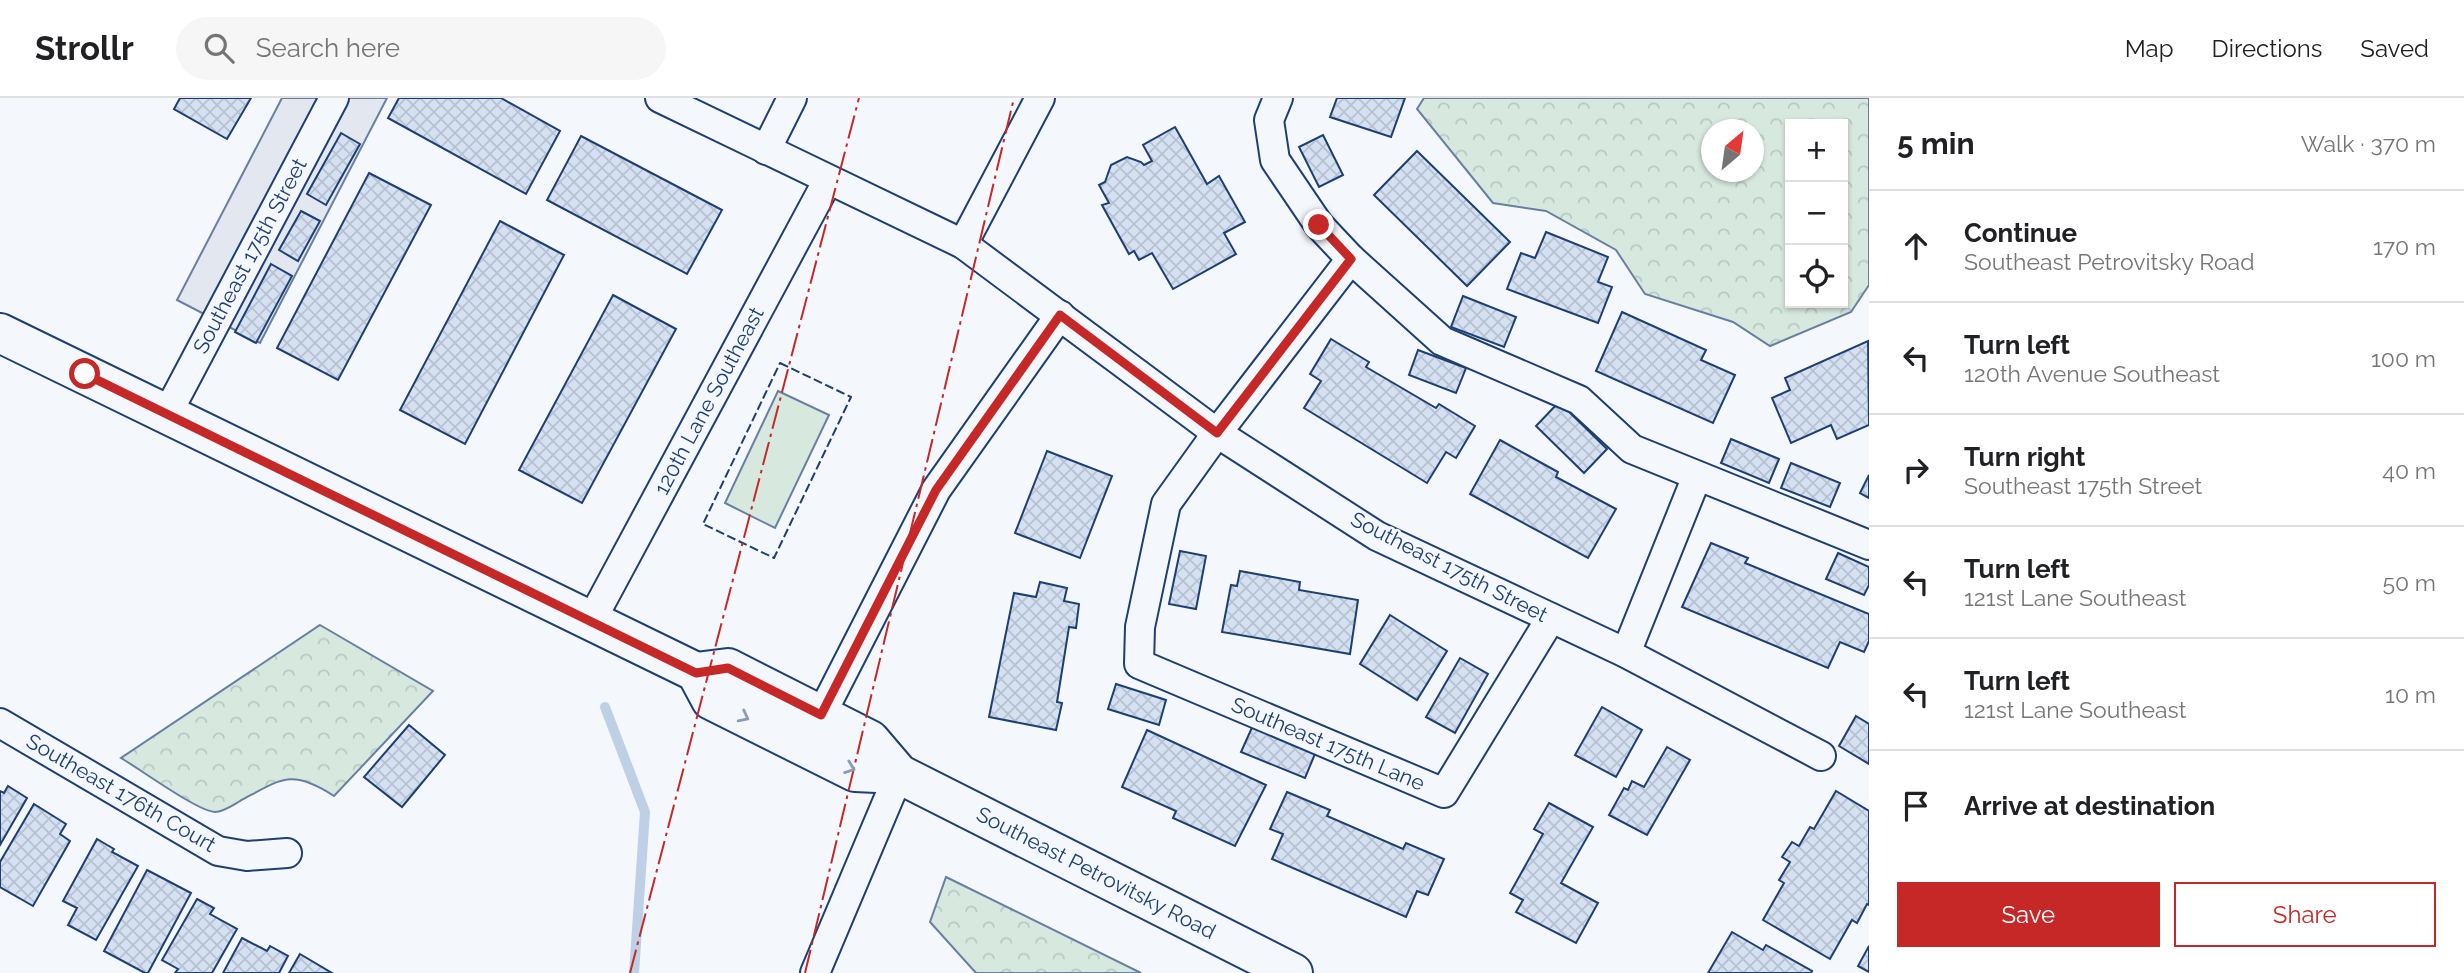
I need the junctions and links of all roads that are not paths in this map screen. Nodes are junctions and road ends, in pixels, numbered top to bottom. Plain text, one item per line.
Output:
1 (334, 98) edge
2 (660, 98) edge
3 (792, 98) edge
4 (1040, 98) edge
5 (1278, 98) edge
6 (766, 150) junction
7 (828, 180) junction
8 (962, 244) junction
9 (1351, 259) junction
10 (1060, 315) junction
11 (0, 333) edge
12 (167, 414) junction
13 (1217, 433) junction
14 (1697, 476) junction
15 (1869, 545) edge
16 (1551, 618) junction
17 (591, 621) junction
18 (1626, 653) junction
19 (696, 673) junction
20 (821, 715) junction
21 (0, 723) edge
22 (1821, 756) dead end
23 (899, 774) junction
24 (286, 853) dead end
25 (815, 973) edge
26 (1293, 973) edge

1 - 12 street, Southeast 175th Street
2 - 6 street
3 - 6 street
4 - 8 street
5 - 9 street
6 - 7 street
7 - 8 street
7 - 17 street, 120th Lane Southeast
8 - 10 street, Southeast 175th Street
9 - 13 street
9 - 14 street
10 - 13 street, Southeast 175th Street
10 - 20 street
11 - 12 main road
12 - 17 main road
13 - 16 street, Southeast 175th Street
13 - 16 street, Southeast 175th Lane
14 - 15 street
14 - 18 street
16 - 18 street, Southeast 175th Street
17 - 19 main road
18 - 22 street, Southeast 175th Street
19 - 20 main road, Southeast Petrovitsky Road
19 -> 23 main road, Southeast Petrovitsky Road
20 - 23 main road, Southeast Petrovitsky Road
21 - 24 street, Southeast 176th Court
23 - 25 street
23 - 26 main road, Southeast Petrovitsky Road

